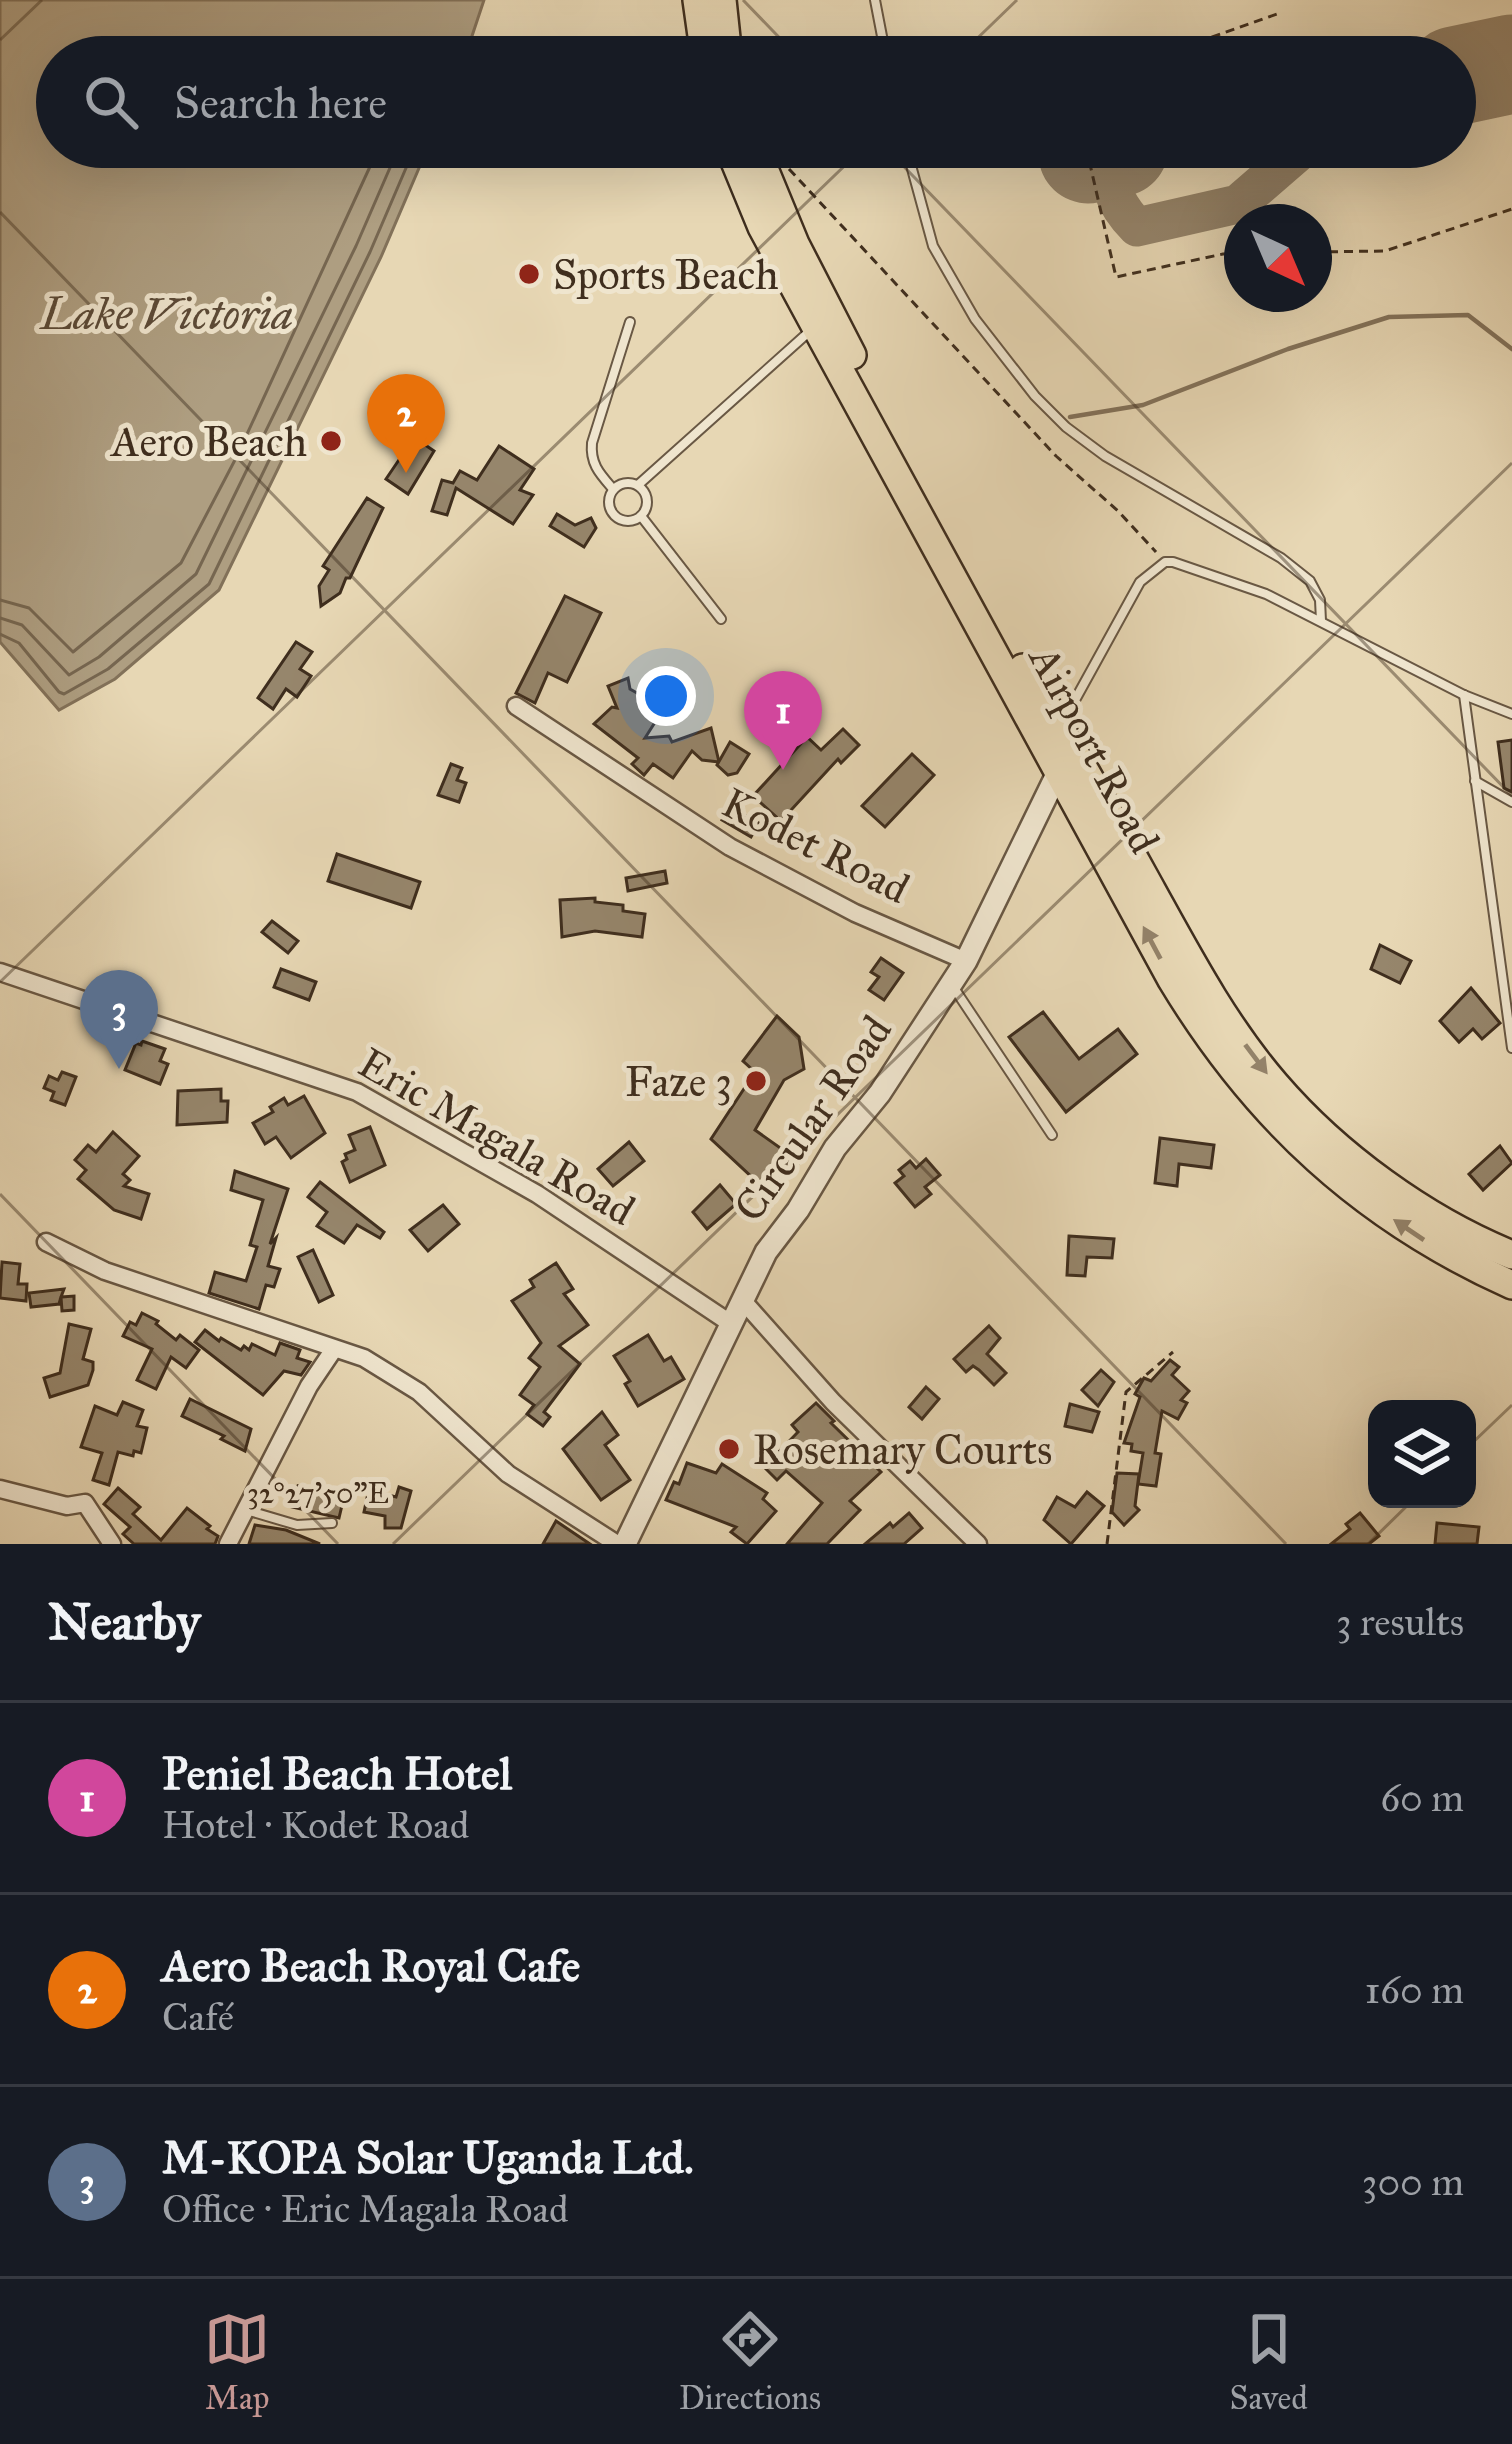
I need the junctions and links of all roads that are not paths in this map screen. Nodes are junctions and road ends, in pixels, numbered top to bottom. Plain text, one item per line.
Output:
1 (697, 0) edge
2 (722, 0) edge
3 (875, 0) edge
4 (702, 36) edge
5 (726, 36) edge
6 (882, 36) edge
7 (738, 168) edge
8 (772, 168) edge
9 (912, 168) edge
10 (630, 322) dead end
11 (816, 327) junction
12 (638, 485) junction
13 (613, 489) junction
14 (641, 516) junction
15 (721, 619) dead end
16 (1322, 620) junction
17 (1464, 695) junction
18 (516, 706) dead end
19 (1512, 714) edge
20 (1070, 741) junction
21 (1060, 770) junction
22 (1475, 781) junction
23 (1512, 802) edge
24 (966, 961) junction
25 (2, 970) edge
26 (952, 984) junction
27 (1512, 1048) edge
28 (1052, 1135) dead end
29 (46, 1242) dead end
30 (1512, 1255) edge
31 (1512, 1285) edge
32 (744, 1302) junction
33 (733, 1325) junction
34 (334, 1349) junction
35 (0, 1489) edge
36 (244, 1510) junction
37 (332, 1523) dead end
38 (953, 1535) edge
39 (112, 1544) edge
40 (228, 1544) edge
41 (621, 1544) edge
42 (978, 1544) edge

1 - 4 highway
2 - 5 highway
3 - 6 lane
7 - 11 highway, Airport Road
8 - 20 highway, Airport Road
9 - 16 lane
10 - 13 lane
11 - 12 lane
11 - 21 highway, Airport Road
12 - 13 lane
12 - 14 lane
13 - 14 lane
14 - 15 lane
16 - 17 lane
16 - 20 lane
17 - 19 lane
17 - 22 lane
18 - 24 street, Kodet Road
20 - 21 street, Circular Road
20 -> 30 highway, Airport Road
21 - 24 street, Circular Road
31 -> 21 highway, Airport Road
22 - 23 lane
22 - 27 lane
24 - 26 street, Circular Road
25 - 33 street, Eric Magala Road
26 - 28 lane
26 - 32 street, Circular Road
29 - 34 street
32 - 33 street, Circular Road
32 - 38 street
33 - 41 street, Circular Road
34 - 36 street
34 - 41 street
35 - 39 street
36 - 37 lane
36 - 40 street
38 - 42 street

